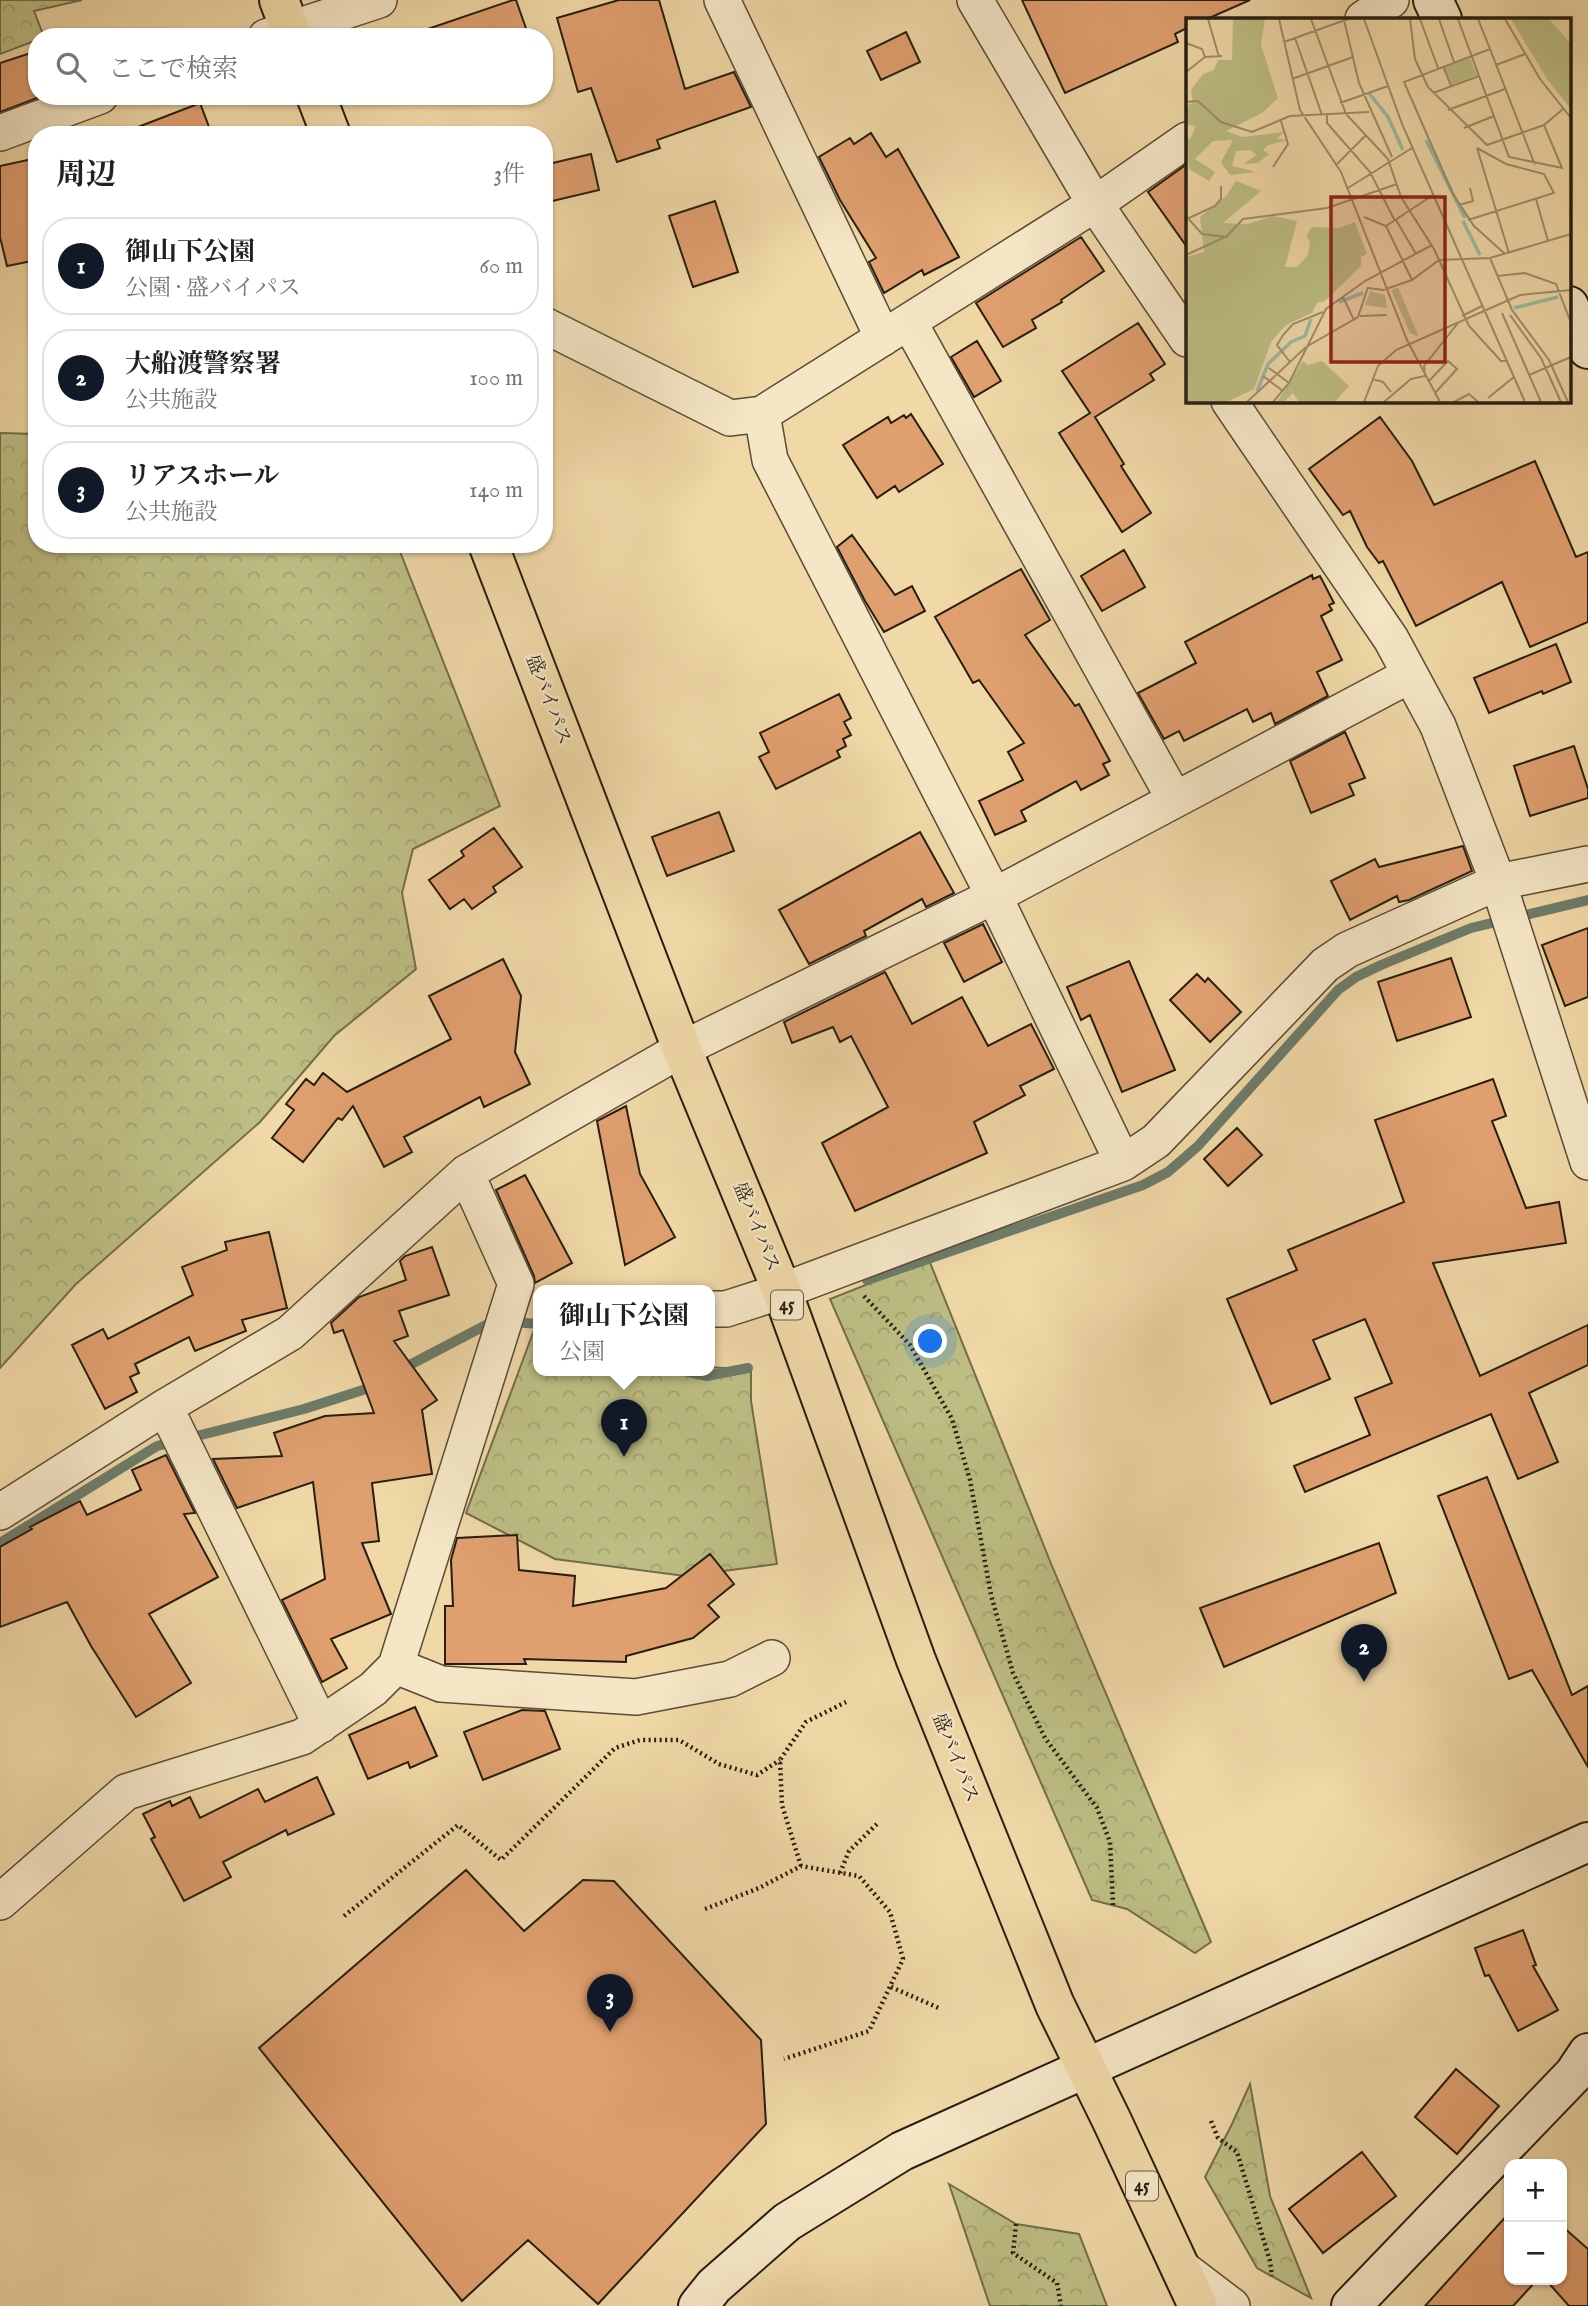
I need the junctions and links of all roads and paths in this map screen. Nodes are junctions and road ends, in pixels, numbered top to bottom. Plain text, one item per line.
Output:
1 (379, 0) edge
2 (722, 0) edge
3 (975, 0) edge
4 (1391, 0) edge
5 (1433, 0) edge
6 (1364, 18) edge
7 (1442, 18) edge
8 (282, 25) edge
9 (75, 105) edge
10 (319, 105) edge
11 (328, 126) edge
12 (0, 132) edge
13 (1186, 141) edge
14 (1095, 204) junction
15 (1570, 308) edge
16 (553, 330) edge
17 (896, 330) junction
18 (1186, 339) edge
19 (1588, 349) edge
20 (1230, 402) edge
21 (762, 414) junction
22 (491, 553) edge
23 (1410, 675) junction
24 (1175, 800) junction
25 (1588, 864) edge
26 (994, 896) junction
27 (1505, 906) junction
28 (682, 1049) junction
29 (1588, 1162) edge
30 (1124, 1163) junction
31 (466, 1173) junction
32 (840, 1270) junction
33 (522, 1291) edge
34 (782, 1291) junction
35 (715, 1309) edge
36 (174, 1426) junction
37 (0, 1512) edge
38 (772, 1658) dead end
39 (396, 1666) junction
40 (846, 1702) dead end
41 (321, 1725) junction
42 (780, 1760) junction
43 (878, 1823) dead end
44 (1588, 1842) edge
45 (801, 1866) junction
46 (840, 1873) junction
47 (0, 1902) edge
48 (1113, 1905) dead end
49 (705, 1909) dead end
50 (344, 1916) dead end
51 (891, 1987) junction
52 (941, 2009) dead end
53 (1588, 2053) edge
54 (784, 2059) dead end
55 (1085, 2066) junction
56 (1211, 2121) dead end
57 (1016, 2224) dead end
58 (1178, 2265) junction
59 (1272, 2276) dead end
60 (698, 2306) edge
61 (1061, 2306) edge
62 (1198, 2306) edge
63 (1232, 2306) edge
64 (1351, 2306) edge

1 - 8 street
2 - 17 street
3 - 14 street
4 - 6 street
5 - 7 street
9 - 12 street
10 - 11 highway
13 - 14 street
14 - 17 street
14 - 18 street
15 - 19 street
16 - 21 street
17 - 21 street
17 - 24 street
20 - 23 street
21 - 26 street
22 - 28 highway, 盛バイパス / 45
23 - 24 street
23 - 27 street
24 - 26 street
25 - 27 street
26 - 28 street
26 - 30 street
27 - 29 street
27 - 30 street
28 - 31 street
28 - 34 highway, 盛バイパス / 45
30 - 32 street
31 - 33 street
31 - 36 street
32 - 34 street
32 - 48 path
33 - 39 street
34 - 35 street
34 - 55 highway, 盛バイパス / 45
36 - 37 street
36 - 41 street
38 - 39 street
39 - 41 street
40 - 42 path
41 - 47 street
42 - 45 path
42 - 50 path
43 - 46 path
44 - 55 street
45 - 46 path
45 - 49 path
46 - 51 path
51 - 52 path
51 - 54 path
53 - 64 street
55 - 58 highway, 45
55 - 60 street
56 - 59 path
57 - 61 path
58 - 62 highway, 45
58 - 63 street

